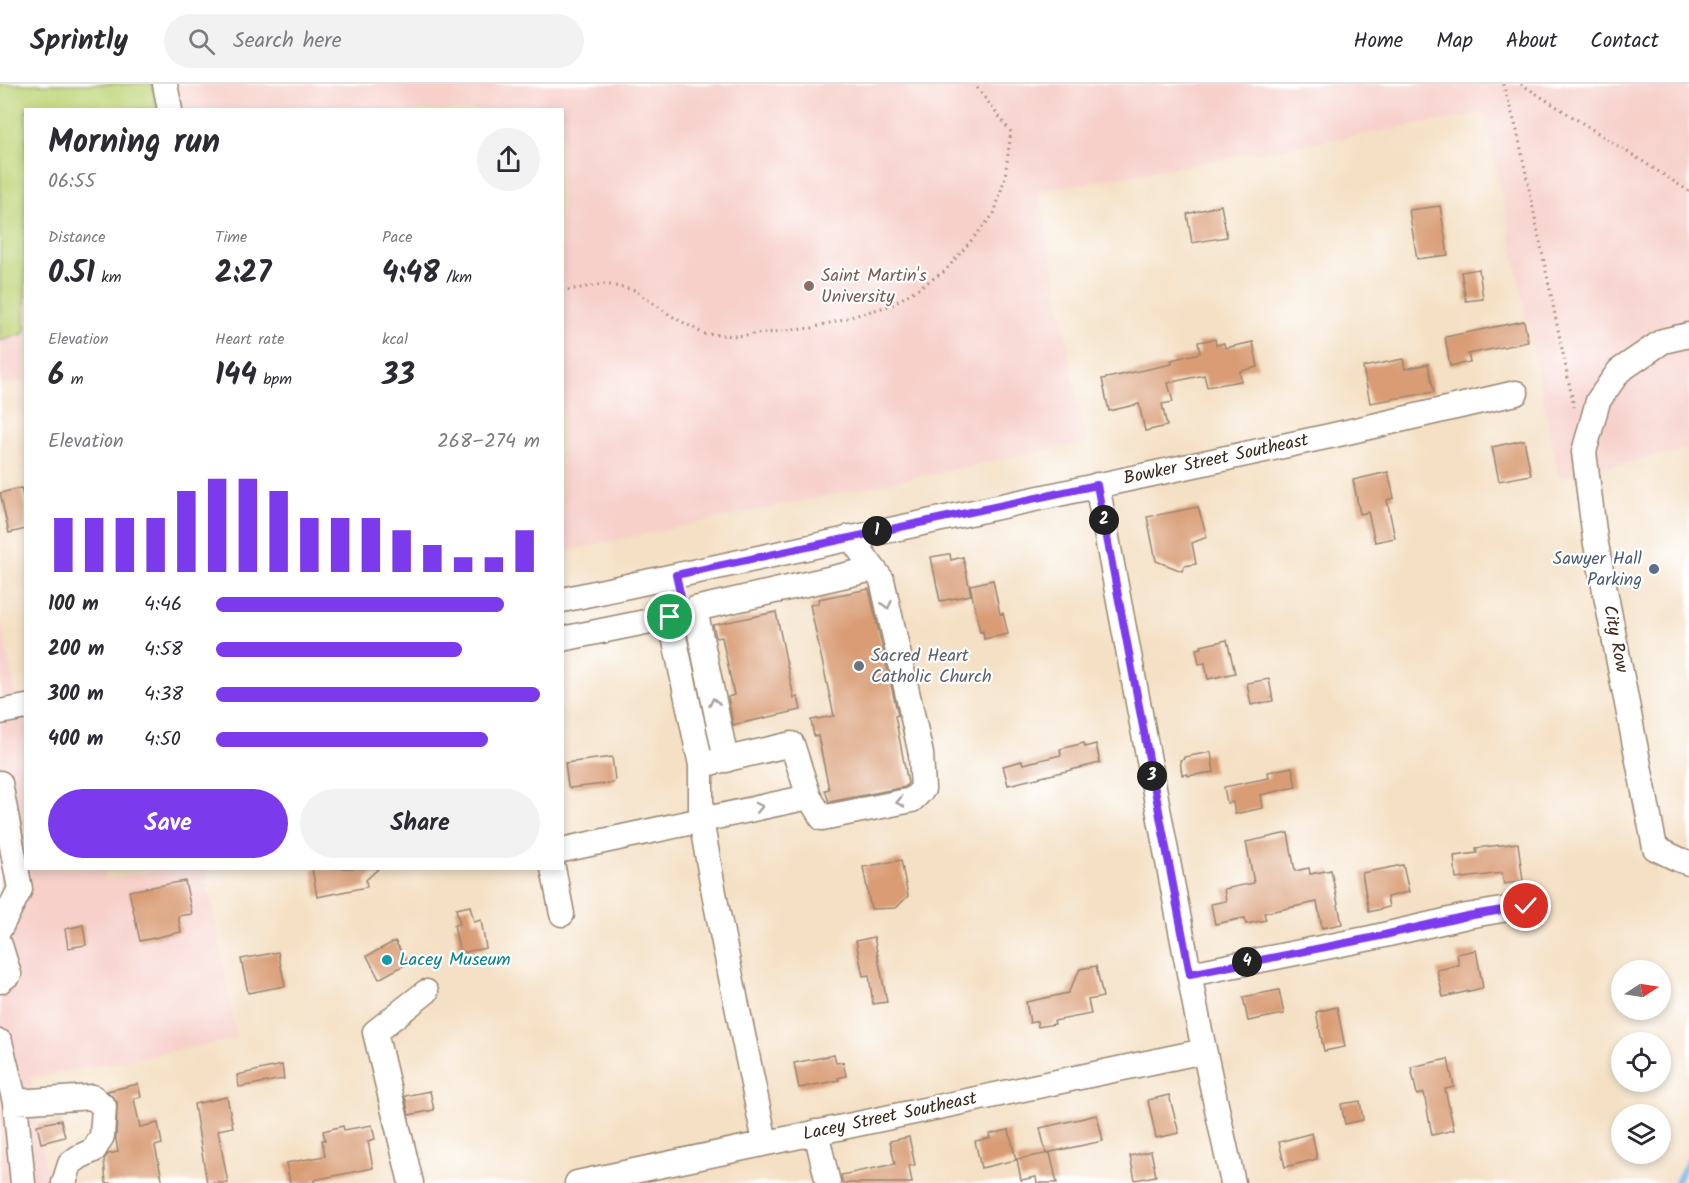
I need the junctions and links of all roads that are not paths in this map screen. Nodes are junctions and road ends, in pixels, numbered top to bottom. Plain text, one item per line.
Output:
1 (165, 84) edge
2 (170, 108) edge
3 (1689, 335) edge
4 (1516, 393) dead end
5 (1097, 485) junction
6 (850, 537) junction
7 (873, 569) junction
8 (676, 575) junction
9 (564, 600) edge
10 (683, 613) junction
11 (564, 639) edge
12 (24, 707) edge
13 (0, 712) edge
14 (726, 760) junction
15 (701, 765) junction
16 (0, 783) edge
17 (809, 797) junction
18 (701, 820) junction
19 (564, 850) edge
20 (1689, 863) edge
21 (553, 870) edge
22 (1526, 906) dead end
23 (562, 914) dead end
24 (0, 928) edge
25 (0, 945) edge
26 (1190, 974) junction
27 (0, 981) edge
28 (426, 992) dead end
29 (0, 1042) edge
30 (1204, 1051) junction
31 (15, 1102) junction
32 (816, 1132) junction
33 (765, 1142) junction
34 (604, 1180) edge
35 (23, 1183) edge
36 (64, 1183) edge
37 (411, 1183) edge
38 (577, 1183) edge
39 (828, 1183) edge
40 (1233, 1183) edge

1 - 2 street
3 - 20 street, City Row
4 - 5 street, Bowker Street Southeast
5 - 6 street, Bowker Street Southeast
5 - 26 street
6 - 7 street
6 - 8 street, Bowker Street Southeast
7 - 10 street
7 -> 17 street
8 - 9 street, Bowker Street Southeast
8 - 10 street
10 - 11 street
14 -> 10 street
10 - 15 street
12 - 13 street
14 - 15 street
14 - 17 street
15 - 18 street
16 - 24 street
18 -> 17 street
18 - 19 street
18 - 33 street
21 - 23 street
22 - 26 street
25 - 27 street
26 - 30 street
28 - 37 street
29 - 31 street
30 - 32 street, Lacey Street Southeast
30 - 40 street
31 - 35 street
31 - 36 street
32 - 33 street, Lacey Street Southeast
32 - 39 street
33 - 34 street, Lacey Street Southeast
34 - 38 street, Lacey Street Southeast

